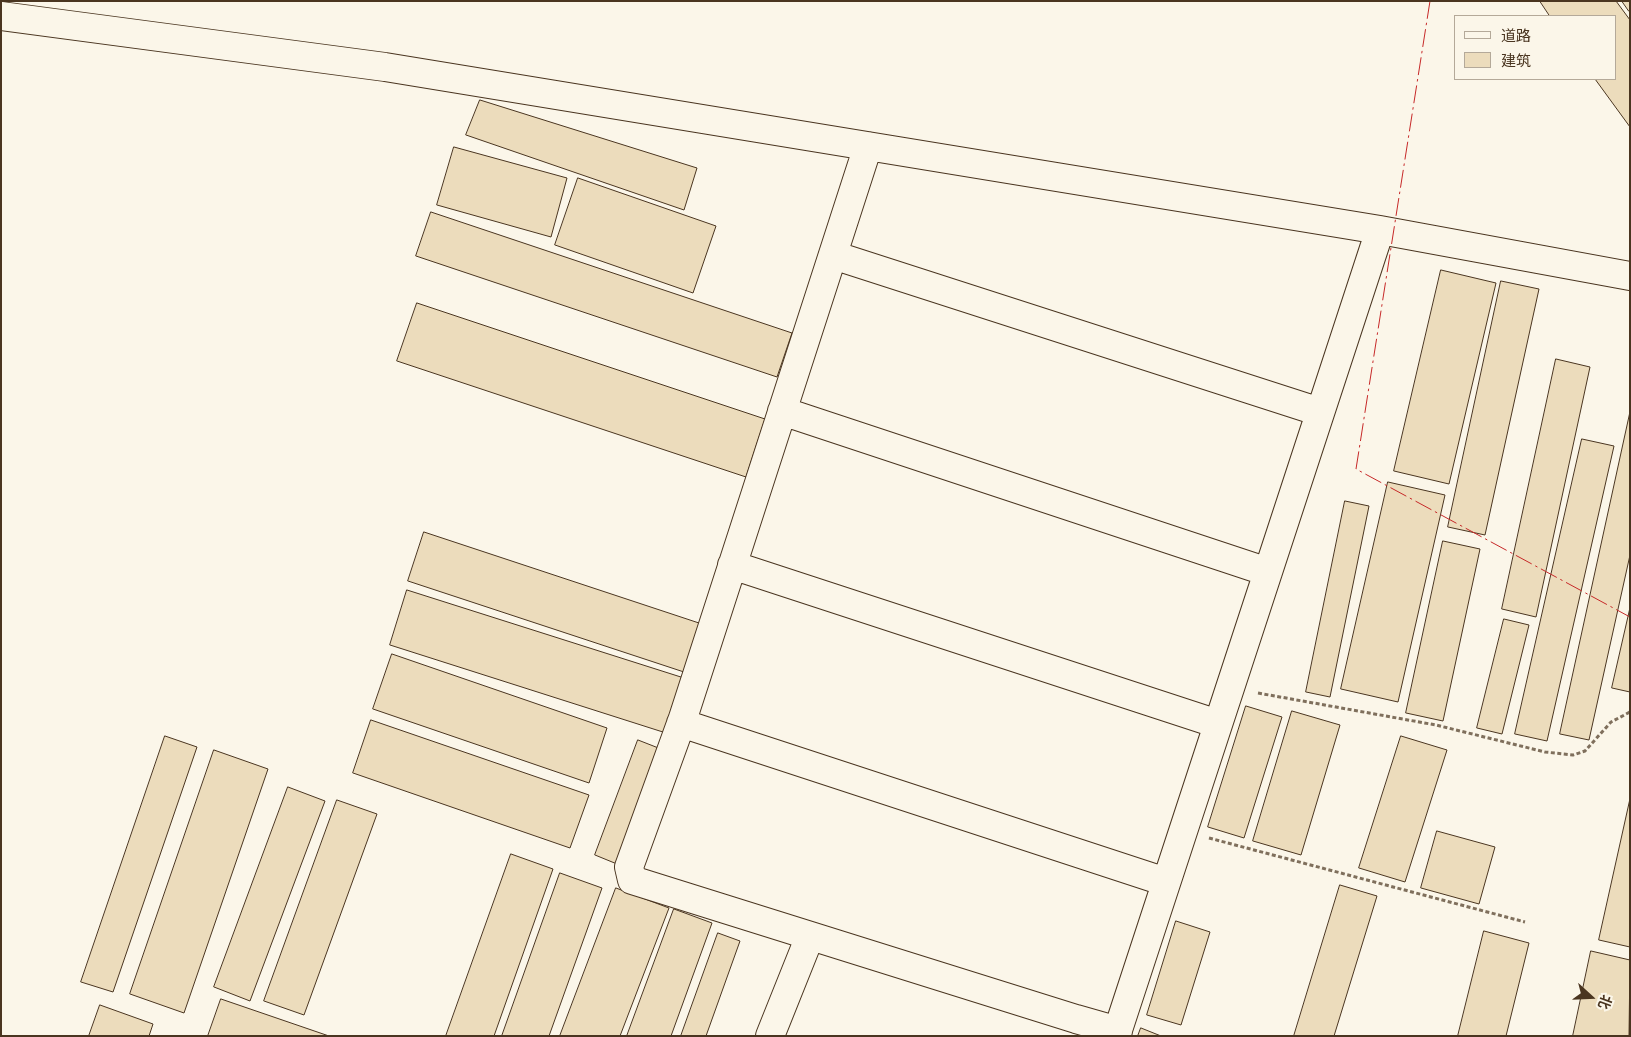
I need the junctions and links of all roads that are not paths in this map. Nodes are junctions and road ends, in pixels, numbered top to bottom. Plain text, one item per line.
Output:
1 (1, 16) edge
2 (868, 146) junction
3 (1380, 230) junction
4 (833, 255) junction
5 (1630, 276) edge
6 (782, 411) junction
7 (1320, 412) junction
8 (732, 565) junction
9 (1268, 572) junction
10 (681, 723) junction
11 (1218, 724) junction
12 (1166, 882) junction
13 (810, 936) junction
14 (1117, 1033) edge
15 (770, 1036) edge

1 - 2 street
2 - 3 street
2 - 4 street
3 - 5 street
3 - 7 street
4 - 6 street
4 - 7 street
6 - 8 street
6 - 9 street
7 - 9 street
8 - 10 street
8 - 11 street
9 - 11 street
10 - 12 street
10 - 13 street
11 - 12 street
12 - 14 street
13 - 14 street
13 - 15 street

